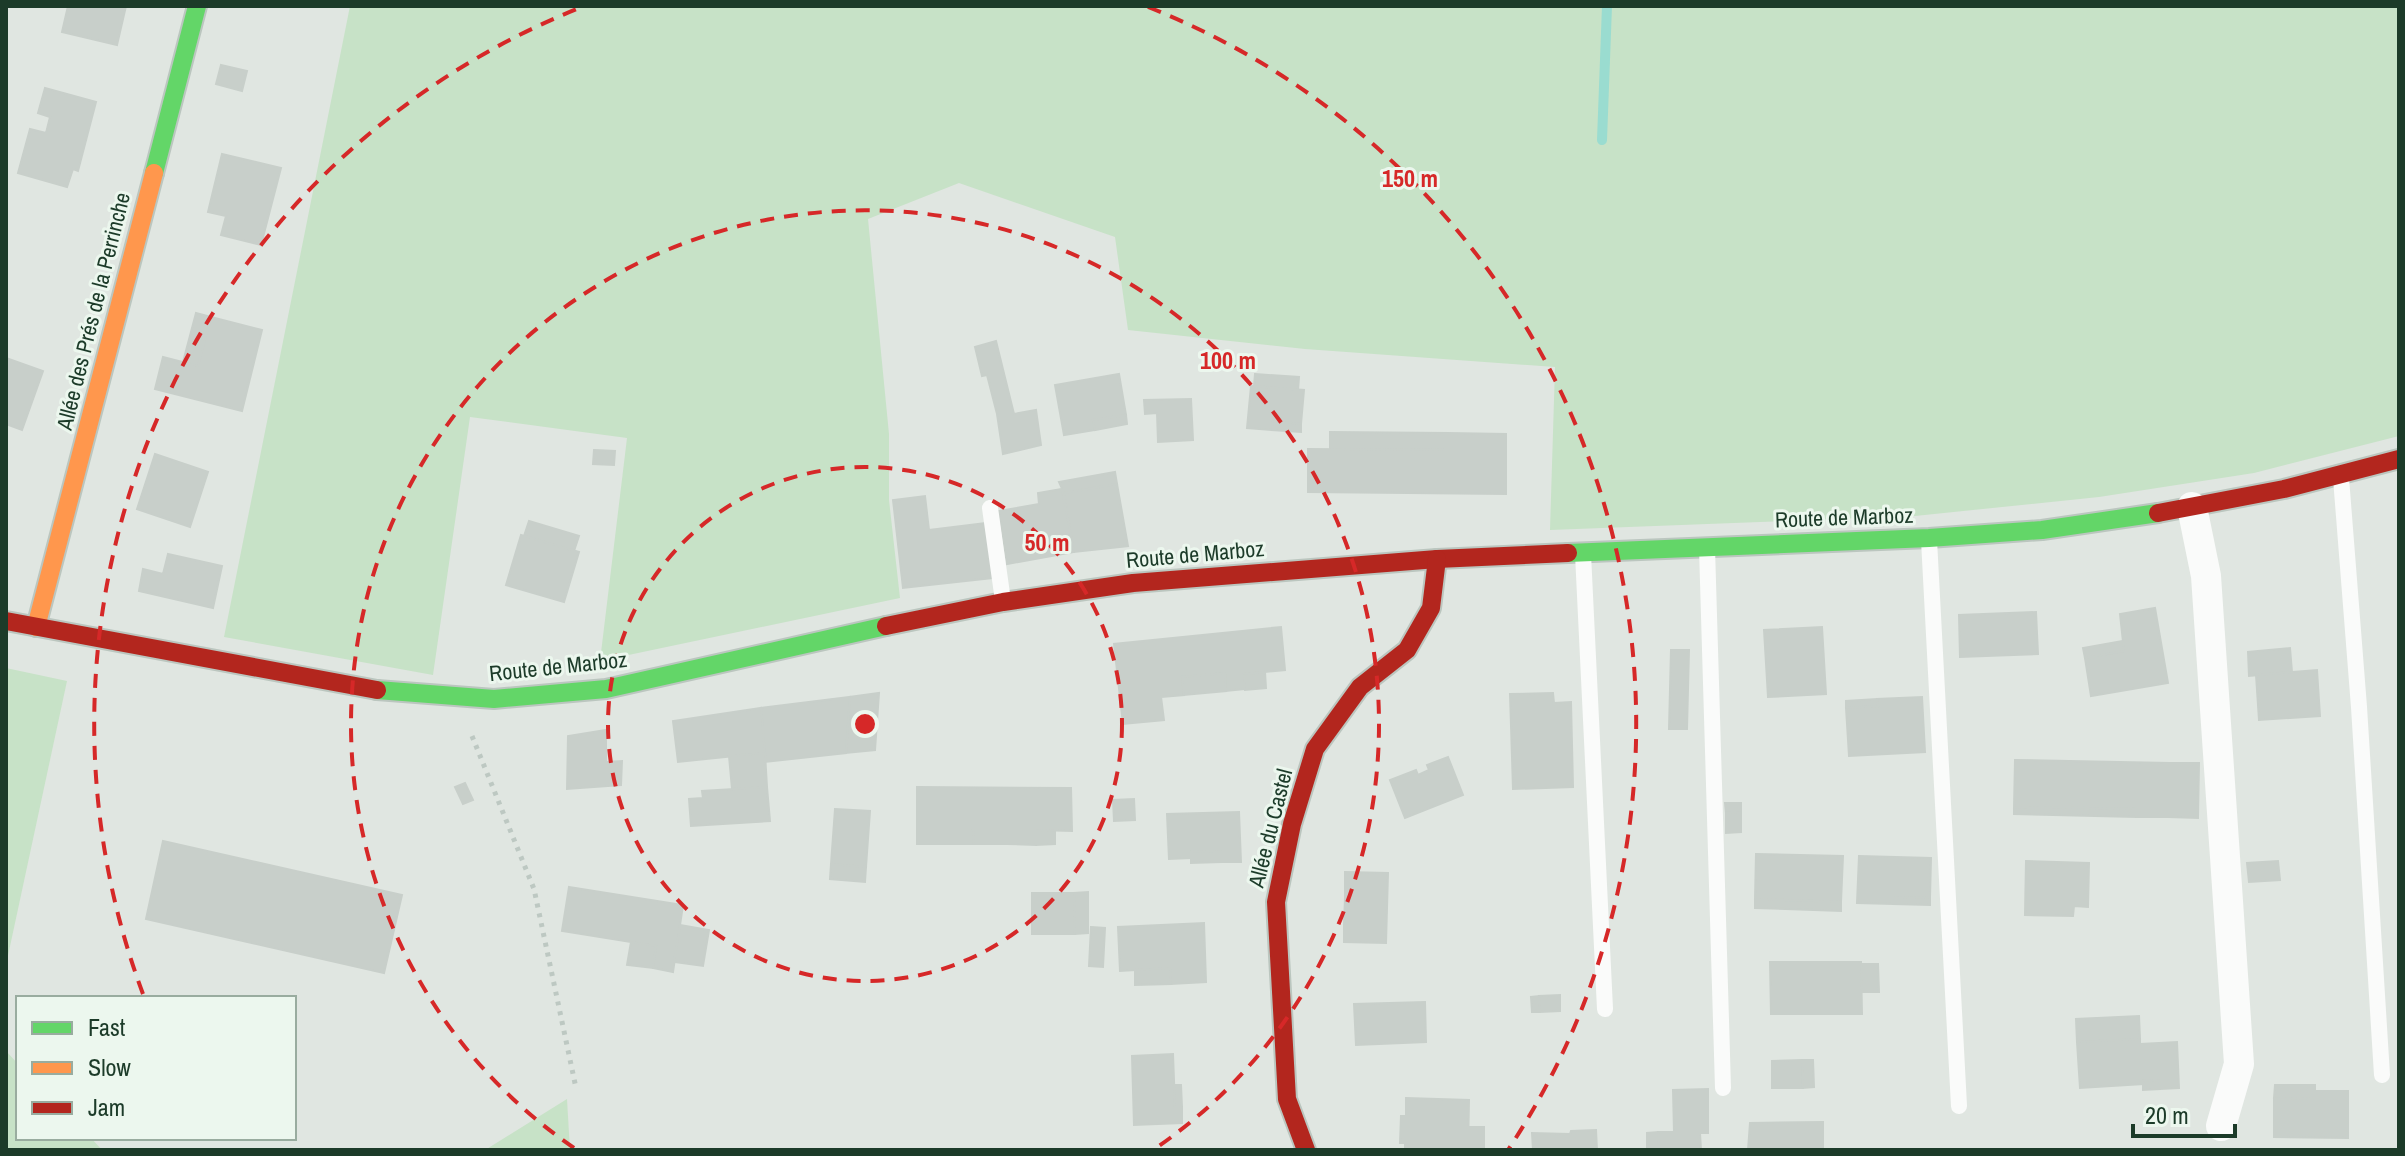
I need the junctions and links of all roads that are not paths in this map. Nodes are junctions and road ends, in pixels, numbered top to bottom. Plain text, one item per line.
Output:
1 (197, 6) edge
2 (2399, 459) edge
3 (2340, 474) junction
4 (2192, 507) junction
5 (990, 508) dead end
6 (1929, 538) junction
7 (1707, 546) junction
8 (1583, 552) junction
9 (1437, 559) junction
10 (1003, 602) junction
11 (6, 621) edge
12 (36, 627) junction
13 (1605, 1009) dead end
14 (2382, 1075) dead end
15 (1723, 1088) dead end
16 (1959, 1106) dead end
17 (2221, 1126) dead end
18 (1306, 1150) edge

1 - 12 main road, Allée des Prés de la Perrinche
2 - 3 main road, Route de Marboz
3 - 4 main road, Route de Marboz
3 - 14 lane
4 - 6 main road, Route de Marboz
4 - 17 street
5 - 10 lane
6 - 7 main road, Route de Marboz
6 - 16 lane
7 - 8 main road, Route de Marboz
7 - 15 lane
8 - 9 main road, Route de Marboz
8 - 13 lane
9 - 10 main road, Route de Marboz
9 - 18 main road, Allée du Castel
10 - 12 main road, Route de Marboz
11 - 12 main road, Route de Marboz

